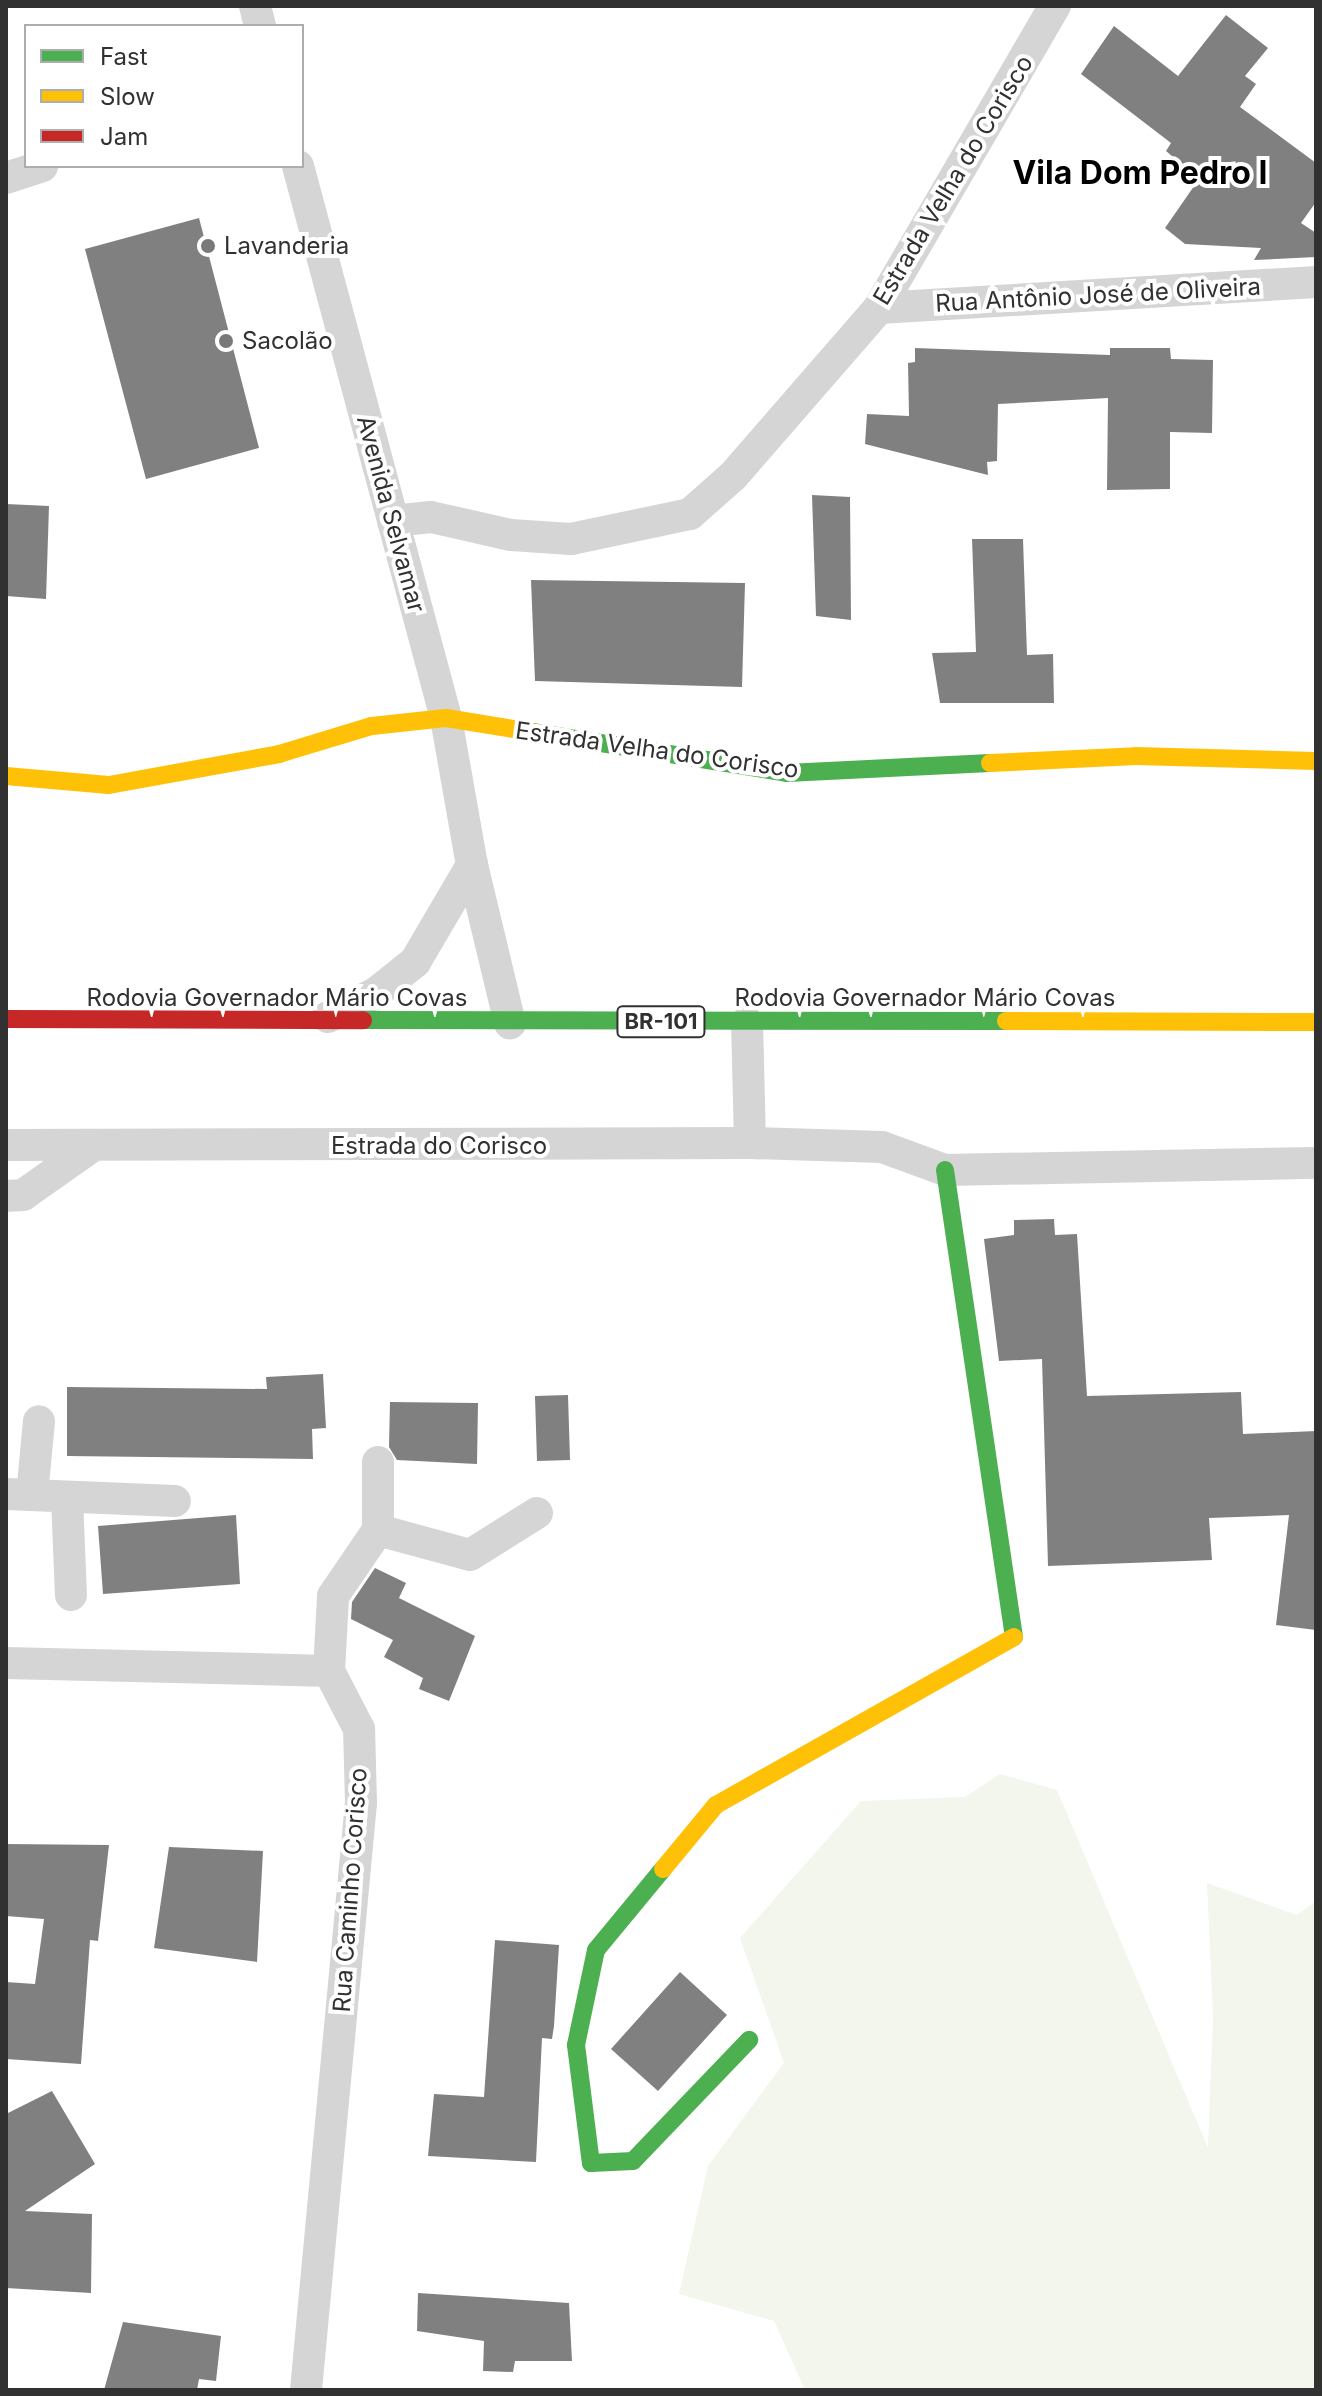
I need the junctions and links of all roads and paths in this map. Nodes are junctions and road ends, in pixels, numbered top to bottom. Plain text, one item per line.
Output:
1 (1055, 6) edge
2 (36, 168) edge
3 (299, 168) edge
4 (6, 178) edge
5 (1316, 282) edge
6 (879, 308) junction
7 (393, 521) junction
8 (446, 718) junction
9 (1316, 761) edge
10 (6, 776) edge
11 (472, 865) junction
12 (6, 1019) edge
13 (314, 1022) junction
14 (747, 1022) junction
15 (1316, 1022) edge
16 (510, 1023) junction
17 (750, 1143) junction
18 (6, 1145) edge
19 (91, 1147) junction
20 (1316, 1163) edge
21 (945, 1170) junction
22 (6, 1196) edge
23 (39, 1421) dead end
24 (378, 1462) dead end
25 (19, 1495) edge
26 (67, 1497) junction
27 (175, 1501) dead end
28 (537, 1513) dead end
29 (378, 1530) junction
30 (71, 1595) dead end
31 (6, 1663) edge
32 (329, 1671) junction
33 (749, 2040) dead end
34 (306, 2390) edge

1 - 6 street, Estrada Velha do Corisco
2 - 4 street
3 - 7 street, Avenida Selvamar
5 - 6 street, Rua Antônio José de Oliveira
6 - 7 street, Estrada Velha do Corisco
7 - 8 street, Avenida Selvamar
8 - 9 main road, Estrada Velha do Corisco
8 - 10 main road, Estrada Velha do Corisco
8 - 11 street, Avenida Selvamar
11 - 13 street
11 - 16 street, Avenida Selvamar
12 - 13 main road, Rodovia Governador Mário Covas / BR-101
13 - 16 main road, Rodovia Governador Mário Covas / BR-101
14 - 15 main road, Rodovia Governador Mário Covas / BR-101
14 - 16 main road, Rodovia Governador Mário Covas / BR-101
14 - 17 street
17 - 19 street, Estrada do Corisco
17 - 21 street, Estrada do Corisco
18 - 19 street, Estrada do Corisco
19 - 22 street
20 - 21 street
21 - 33 main road
23 - 25 street
24 - 29 street
25 - 26 street
26 - 27 street
26 - 30 street
28 - 29 street
29 - 32 street
31 - 32 street
32 - 34 street, Rua Caminho Corisco

